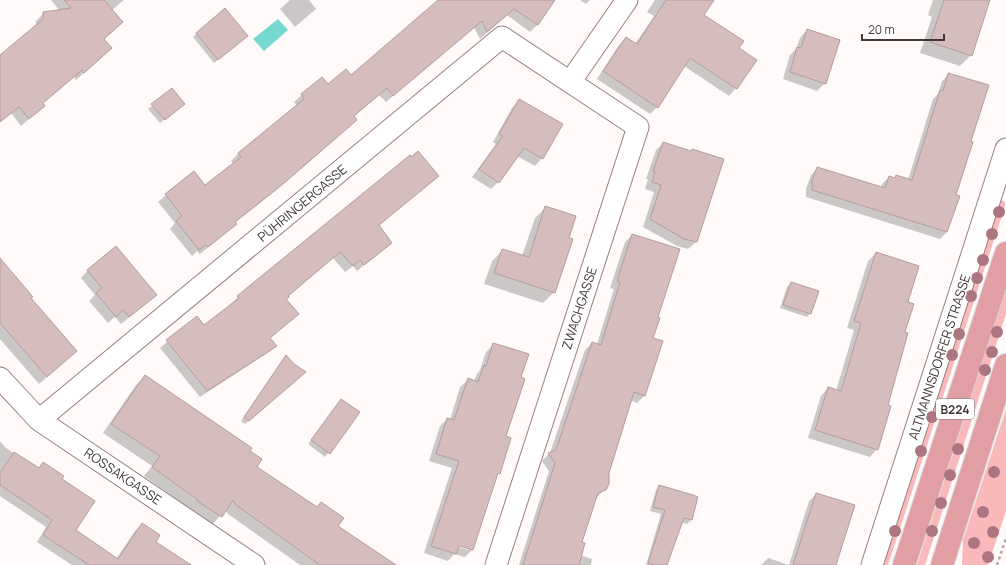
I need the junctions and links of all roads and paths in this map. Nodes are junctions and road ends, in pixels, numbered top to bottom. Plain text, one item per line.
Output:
1 (627, 0) edge
2 (570, 82) junction
3 (1006, 149) edge
4 (1006, 253) edge
5 (1006, 365) edge
6 (0, 378) edge
7 (39, 420) junction
8 (1006, 538) edge
9 (249, 564) edge
10 (496, 565) edge
11 (872, 565) edge
12 (904, 565) edge
13 (942, 565) edge
14 (997, 565) edge

1 - 2 street
2 - 7 street, PÜHRINGERGASSE
2 - 10 street, ZWACHGASSE
3 - 11 street, ALTMANNSDORFER STRASSE
4 - 12 main road, B224
5 - 13 main road, B224
6 - 7 street, ROSSAKGASSE
7 - 9 street, ROSSAKGASSE
8 - 14 path

